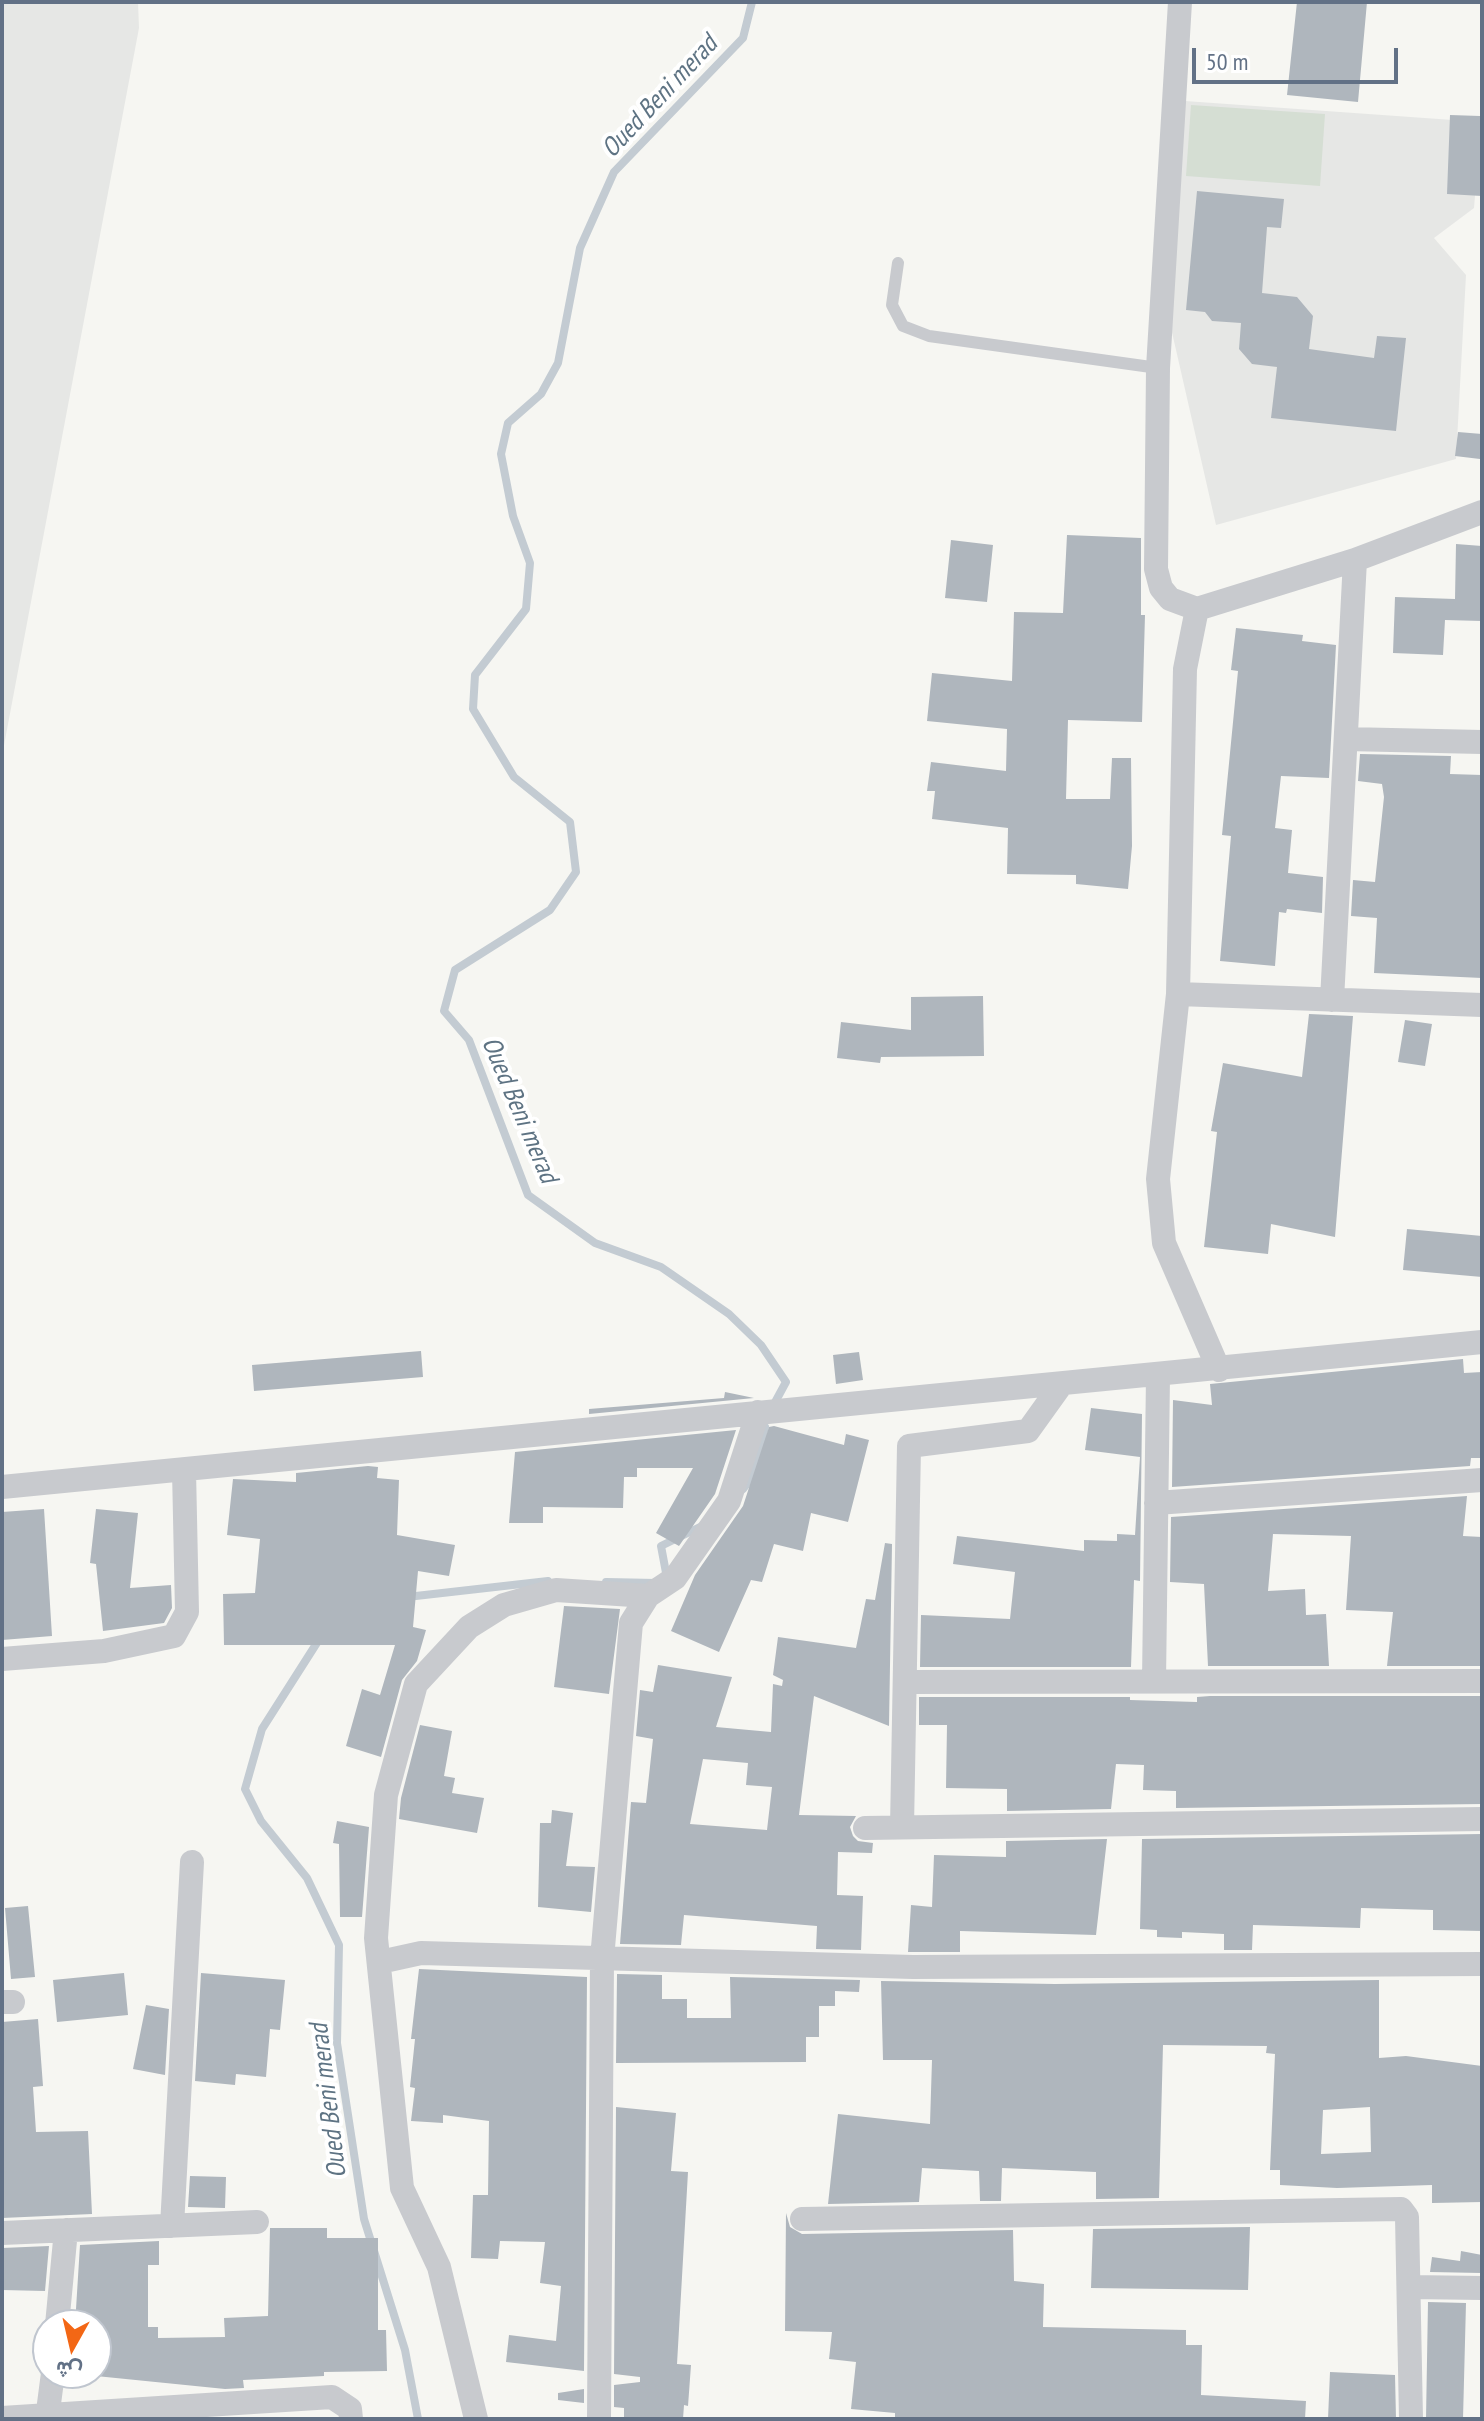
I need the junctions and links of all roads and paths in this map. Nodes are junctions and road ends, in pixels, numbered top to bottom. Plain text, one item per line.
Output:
1 (1180, 2) edge
2 (898, 263) dead end
3 (1158, 368) junction
4 (1482, 512) edge
5 (1355, 560) junction
6 (1197, 609) junction
7 (1346, 739) junction
8 (1482, 742) edge
9 (1178, 994) junction
10 (1332, 1000) junction
11 (1482, 1005) edge
12 (1482, 1342) edge
13 (1219, 1370) junction
14 (1158, 1376) junction
15 (1061, 1385) junction
16 (758, 1412) junction
17 (184, 1470) junction
18 (1482, 1480) edge
19 (2, 1487) edge
20 (1156, 1503) junction
21 (648, 1596) junction
22 (2, 1659) edge
23 (1154, 1681) junction
24 (1482, 1681) edge
25 (905, 1682) junction
26 (1482, 1819) edge
27 (902, 1827) junction
28 (865, 1828) dead end
29 (192, 1862) dead end
30 (602, 1959) junction
31 (380, 1962) junction
32 (1482, 1964) edge
33 (802, 2219) dead end
34 (257, 2222) dead end
35 (172, 2226) junction
36 (66, 2230) junction
37 (2, 2233) edge
38 (1410, 2287) junction
39 (1482, 2288) edge
40 (59, 2309) edge
41 (51, 2389) edge
42 (48, 2417) edge
43 (2, 2418) edge
44 (351, 2419) edge
45 (476, 2419) edge
46 (599, 2419) edge
47 (1411, 2419) edge

1 - 3 street
2 - 3 lane
3 - 6 street
4 - 5 street
5 - 6 street
5 - 7 street
6 - 9 street
7 - 8 street
7 - 10 street
9 - 10 street
9 - 13 street
10 - 11 street
12 - 13 street
13 - 14 street
14 - 15 street
14 - 20 street
15 - 16 street
15 - 25 street
16 - 17 street
16 - 21 street
17 - 19 street
17 - 22 street
18 - 20 street
20 - 23 street
21 - 30 street
21 - 31 street
23 - 24 street
23 - 25 street
25 - 27 street
26 - 27 street
27 - 28 street
29 - 35 street
30 - 31 street
30 - 32 street
30 - 46 street
31 - 45 street
33 - 38 street
34 - 35 street
35 - 36 street
36 - 37 street
36 - 40 street
38 - 39 street
38 - 47 street
41 - 42 street
42 - 43 street
42 - 44 street

